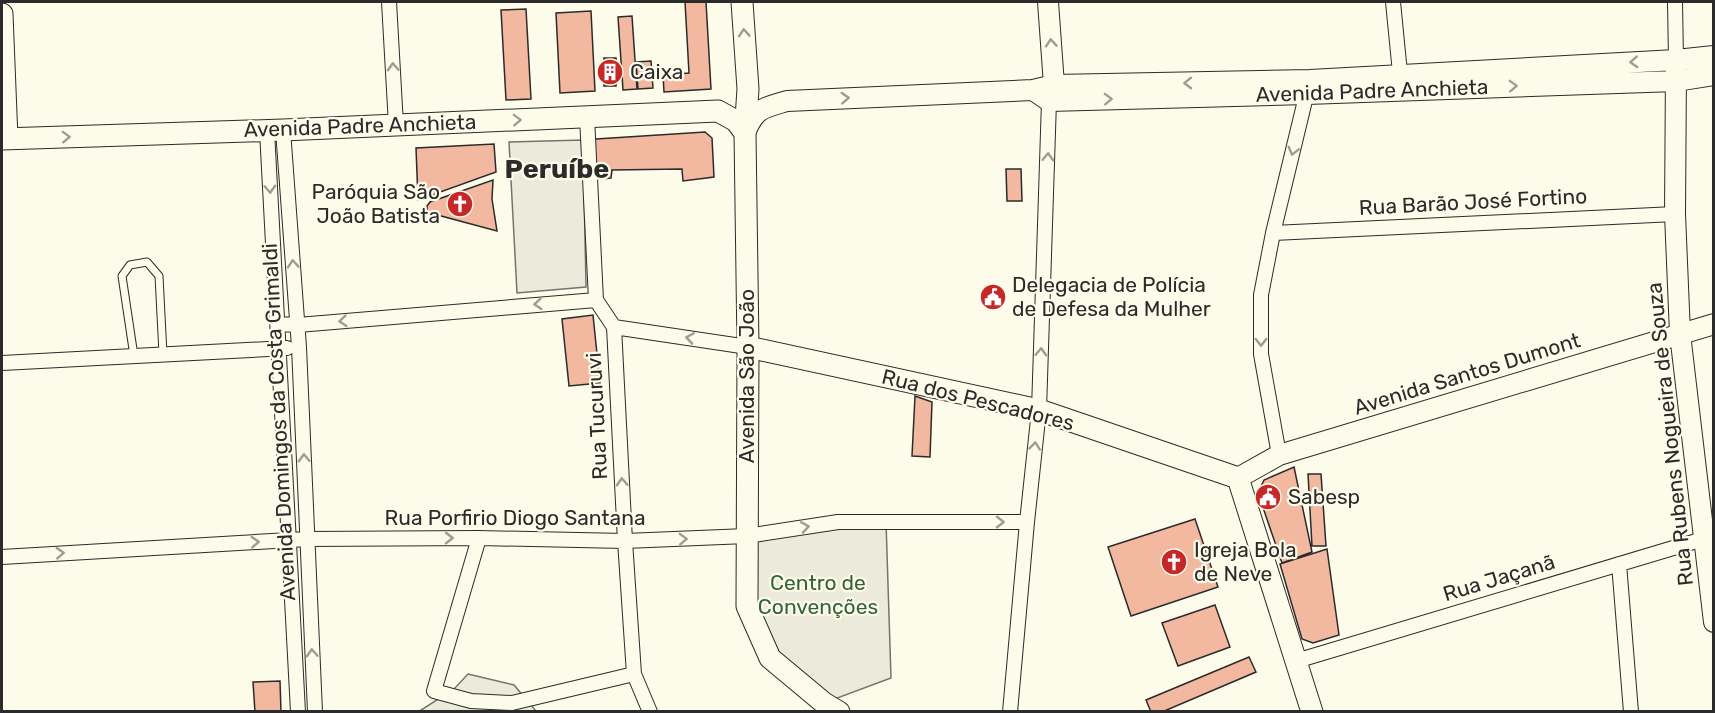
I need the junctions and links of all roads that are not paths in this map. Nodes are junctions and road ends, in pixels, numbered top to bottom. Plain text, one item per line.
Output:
1 (389, 2) edge
2 (742, 2) edge
3 (1048, 2) edge
4 (1393, 2) edge
5 (1675, 2) edge
6 (2, 14) edge
7 (1713, 56) edge
8 (1676, 60) junction
9 (1713, 75) edge
10 (748, 79) junction
11 (1676, 81) junction
12 (1401, 83) junction
13 (1309, 87) junction
14 (1052, 93) junction
15 (718, 111) junction
16 (587, 117) junction
17 (396, 125) junction
18 (275, 131) junction
19 (745, 133) junction
20 (4, 139) edge
21 (1675, 214) junction
22 (1273, 233) junction
23 (596, 300) junction
24 (278, 324) junction
25 (1713, 324) edge
26 (298, 325) junction
27 (614, 327) junction
28 (1680, 334) junction
29 (299, 347) junction
30 (748, 347) junction
31 (280, 348) junction
32 (163, 354) junction
33 (135, 356) junction
34 (2, 363) edge
35 (1039, 411) junction
36 (1280, 455) junction
37 (1238, 478) junction
38 (1027, 522) junction
39 (747, 536) junction
40 (1708, 537) edge
41 (479, 538) junction
42 (307, 539) junction
43 (288, 540) junction
44 (625, 541) junction
45 (2, 556) edge
46 (1619, 564) junction
47 (1713, 622) edge
48 (1296, 661) junction
49 (634, 674) junction
50 (298, 711) edge
51 (315, 711) edge
52 (650, 711) edge
53 (839, 711) edge
54 (1010, 711) edge
55 (1312, 711) edge
56 (1631, 711) edge

17 -> 1 street
10 -> 2 main road, Avenida São João
14 -> 3 main road
4 - 12 street
5 - 8 street
6 - 20 main road
7 - 8 main road, Avenida Padre Anchieta
8 - 11 main road, Rua Rubens Nogueira de Souza
8 -> 12 main road, Avenida Padre Anchieta
9 - 11 main road, Avenida Padre Anchieta
10 - 15 main road
10 - 19 main road, Avenida São João
12 -> 11 main road, Avenida Padre Anchieta
11 - 21 main road, Rua Rubens Nogueira de Souza
12 - 13 main road, Avenida Padre Anchieta
13 - 14 main road, Avenida Padre Anchieta
13 -> 22 street
19 -> 14 main road, Avenida Padre Anchieta
35 -> 14 street
15 - 16 main road, Avenida Padre Anchieta
15 - 19 main road
17 -> 16 main road, Avenida Padre Anchieta
16 - 23 street
17 - 18 main road, Avenida Padre Anchieta
20 -> 18 main road, Avenida Padre Anchieta
18 -> 24 street, Avenida Domingos da Costa Grimaldi
26 -> 18 street, Avenida Domingos da Costa Grimaldi
19 - 30 main road, Avenida São João
21 - 22 street, Rua Barão José Fortino
21 - 28 main road, Rua Rubens Nogueira de Souza
22 -> 36 street
23 -> 26 street
23 - 27 street, Rua Tucuruvi
24 - 26 street
24 - 31 street, Avenida Domingos da Costa Grimaldi
25 - 28 main road, Avenida Santos Dumont
26 - 29 street, Avenida Domingos da Costa Grimaldi
30 -> 27 street
44 -> 27 street, Rua Tucuruvi
28 - 36 main road, Avenida Santos Dumont
28 - 40 main road, Rua Rubens Nogueira de Souza
29 - 31 street
42 -> 29 street, Avenida Domingos da Costa Grimaldi
30 - 35 main road, Rua dos Pescadores
30 - 39 main road, Avenida São João
31 - 32 street
31 - 43 street, Avenida Domingos da Costa Grimaldi
32 - 33 street
32 - 33 lane
33 - 34 street
35 - 37 main road, Rua dos Pescadores
38 -> 35 street
36 - 37 main road, Avenida Santos Dumont
37 - 48 main road
39 -> 38 street, Rua Porfirio Diogo Santana
38 - 54 street
44 -> 39 street, Rua Porfirio Diogo Santana
39 - 53 main road, Avenida São João
40 - 46 street, Rua Jaçanã
40 - 47 main road, Rua Rubens Nogueira de Souza
42 -> 41 street, Rua Porfirio Diogo Santana
41 - 44 street, Rua Porfirio Diogo Santana
41 - 49 street
42 - 43 street, Rua Porfirio Diogo Santana
51 -> 42 street, Avenida Domingos da Costa Grimaldi
45 -> 43 street, Rua Porfirio Diogo Santana
43 - 50 street, Avenida Domingos da Costa Grimaldi
44 - 49 street, Rua Tucuruvi
46 - 48 street, Rua Jaçanã
46 - 56 street
48 - 55 main road
49 - 52 street, Rua Tucuruvi

